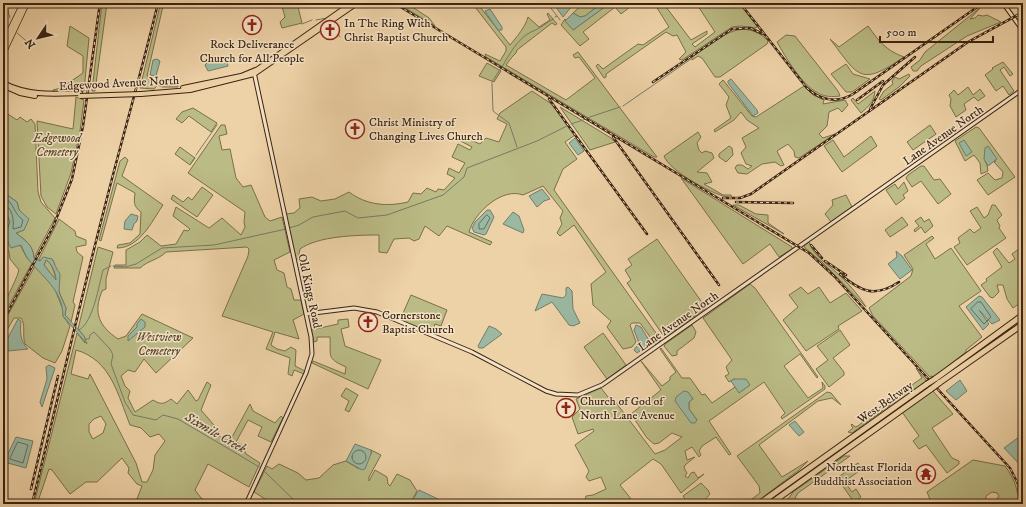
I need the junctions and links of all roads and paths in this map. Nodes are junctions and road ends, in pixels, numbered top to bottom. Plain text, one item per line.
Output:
1 (23, 3) edge
2 (27, 3) edge
3 (352, 3) edge
4 (357, 3) edge
5 (1003, 3) edge
6 (1023, 31) edge
7 (3, 44) edge
8 (3, 54) edge
9 (254, 73) junction
10 (3, 84) edge
11 (1023, 89) edge
12 (306, 314) junction
13 (1023, 315) edge
14 (1023, 324) edge
15 (246, 504) edge
16 (759, 504) edge
17 (770, 504) edge

1 - 7 highway
2 - 8 highway
3 - 9 main road, Edgewood Avenue North
4 - 9 main road, Edgewood Avenue North
5 - 6 main road
9 - 10 main road, Edgewood Avenue North, bridge
9 - 12 main road, Old Kings Road
11 - 12 main road, Lane Avenue North
12 - 15 main road, Old Kings Road
13 - 16 highway, West Beltway, bridge
14 - 17 highway, West Beltway, bridge

